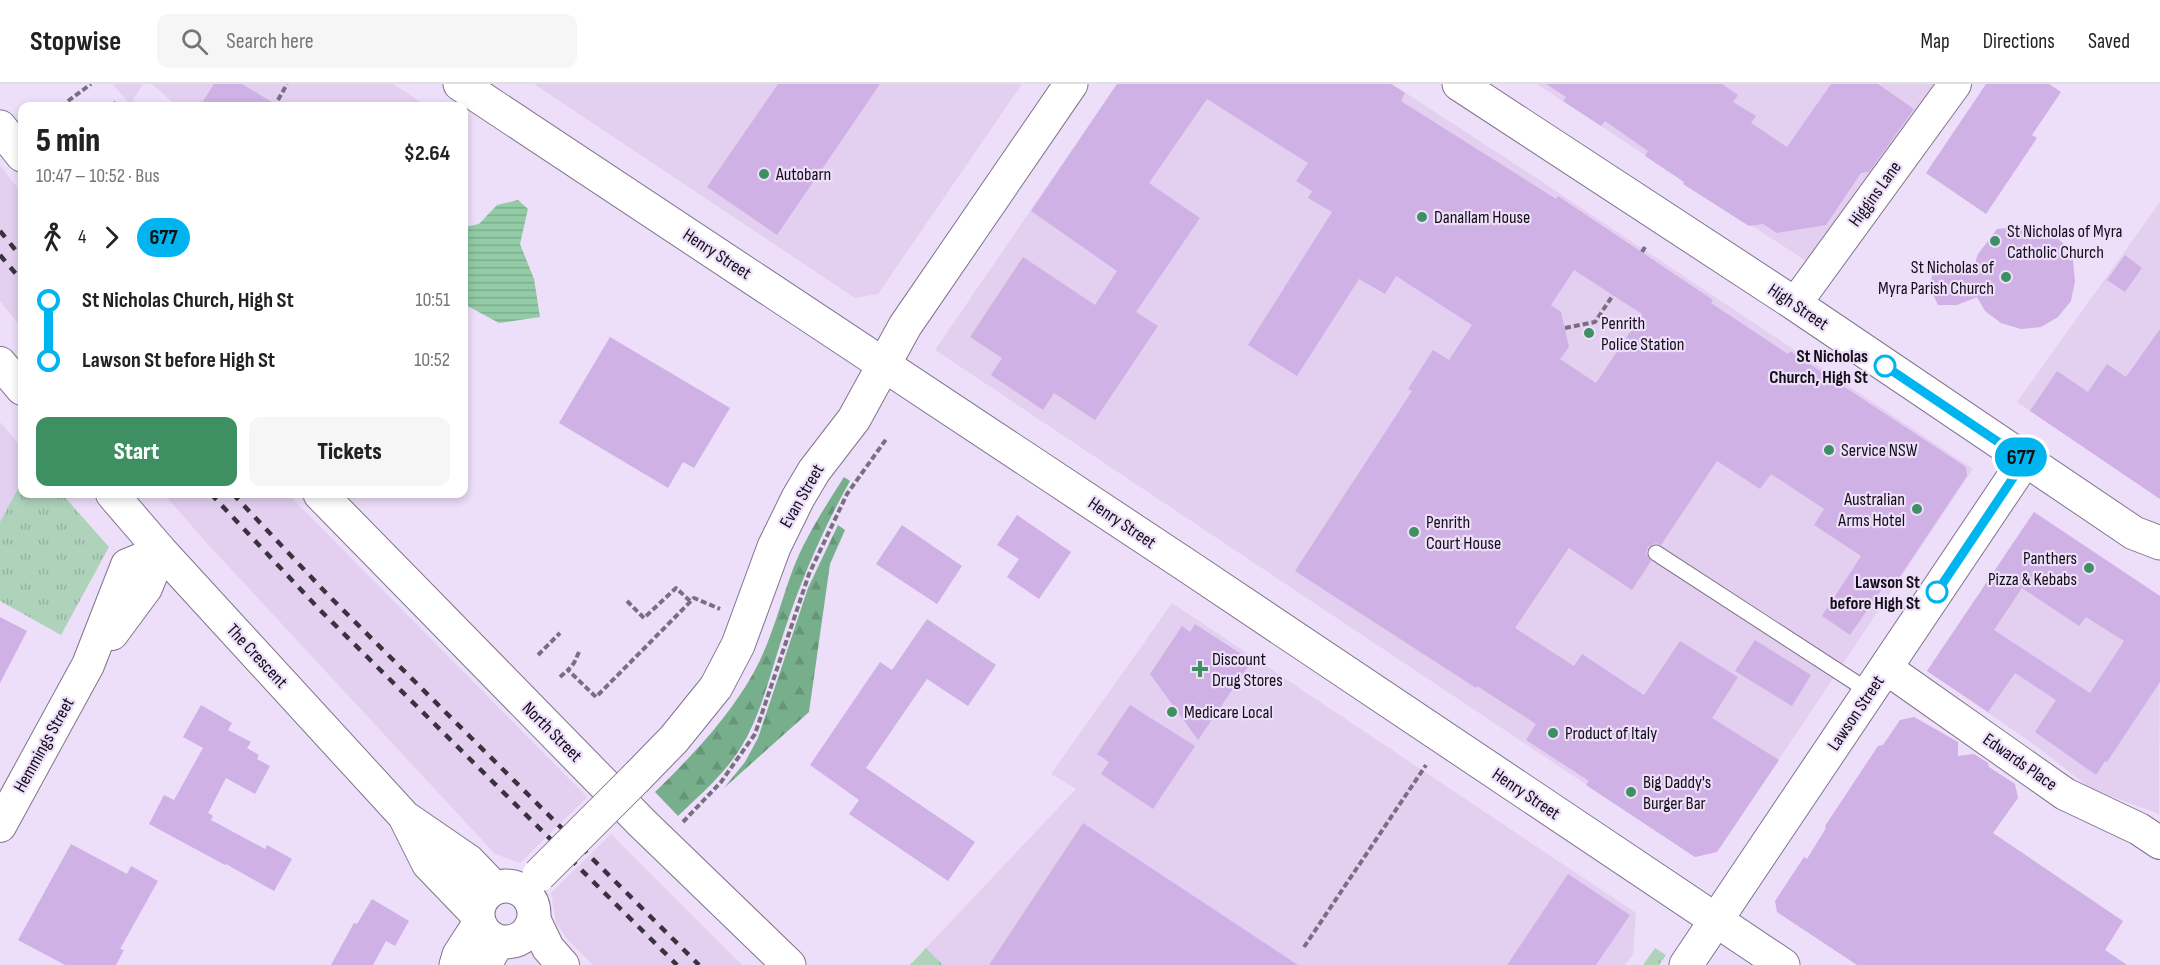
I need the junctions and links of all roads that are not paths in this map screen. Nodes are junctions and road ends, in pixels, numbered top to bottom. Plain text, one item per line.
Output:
1 (460, 84) edge
2 (1071, 84) edge
3 (1460, 84) edge
4 (1955, 84) edge
5 (0, 127) edge
6 (18, 150) edge
7 (1795, 304) junction
8 (0, 363) edge
9 (884, 365) junction
10 (18, 384) edge
11 (2025, 460) junction
12 (115, 498) edge
13 (324, 498) edge
14 (2147, 538) edge
15 (161, 551) junction
16 (1656, 553) dead end
17 (2160, 564) edge
18 (1878, 680) junction
19 (405, 817) junction
20 (0, 826) edge
21 (2160, 843) edge
22 (523, 893) junction
23 (1717, 921) junction
24 (485, 937) edge
25 (456, 965) edge
26 (563, 965) edge
27 (789, 965) edge
28 (1686, 965) edge
29 (1783, 965) edge

1 - 9 main road, Henry Street
2 - 9 main road, Evan Street
3 - 7 main road, High Street
4 - 7 street, Higgins Lane
5 - 6 main road
7 - 11 main road, High Street
8 - 10 street
9 - 22 main road, Evan Street, bridge
9 - 23 main road, Henry Street
11 - 14 main road, High Street
11 - 18 main road, Lawson Street
12 - 15 street, The Crescent
13 - 27 main road, North Street
14 - 17 main road, High Street
15 - 19 street, The Crescent
15 - 20 street, Hemmings Street
16 - 18 lane
18 - 21 street, Edwards Place
18 - 23 main road, Lawson Street
19 - 22 street, The Crescent
19 - 24 street, The Crescent
22 - 24 main road
22 - 24 main road
22 - 26 street, The Crescent
23 - 28 main road, Lawson Street
23 - 29 main road, Henry Street
24 - 25 main road

